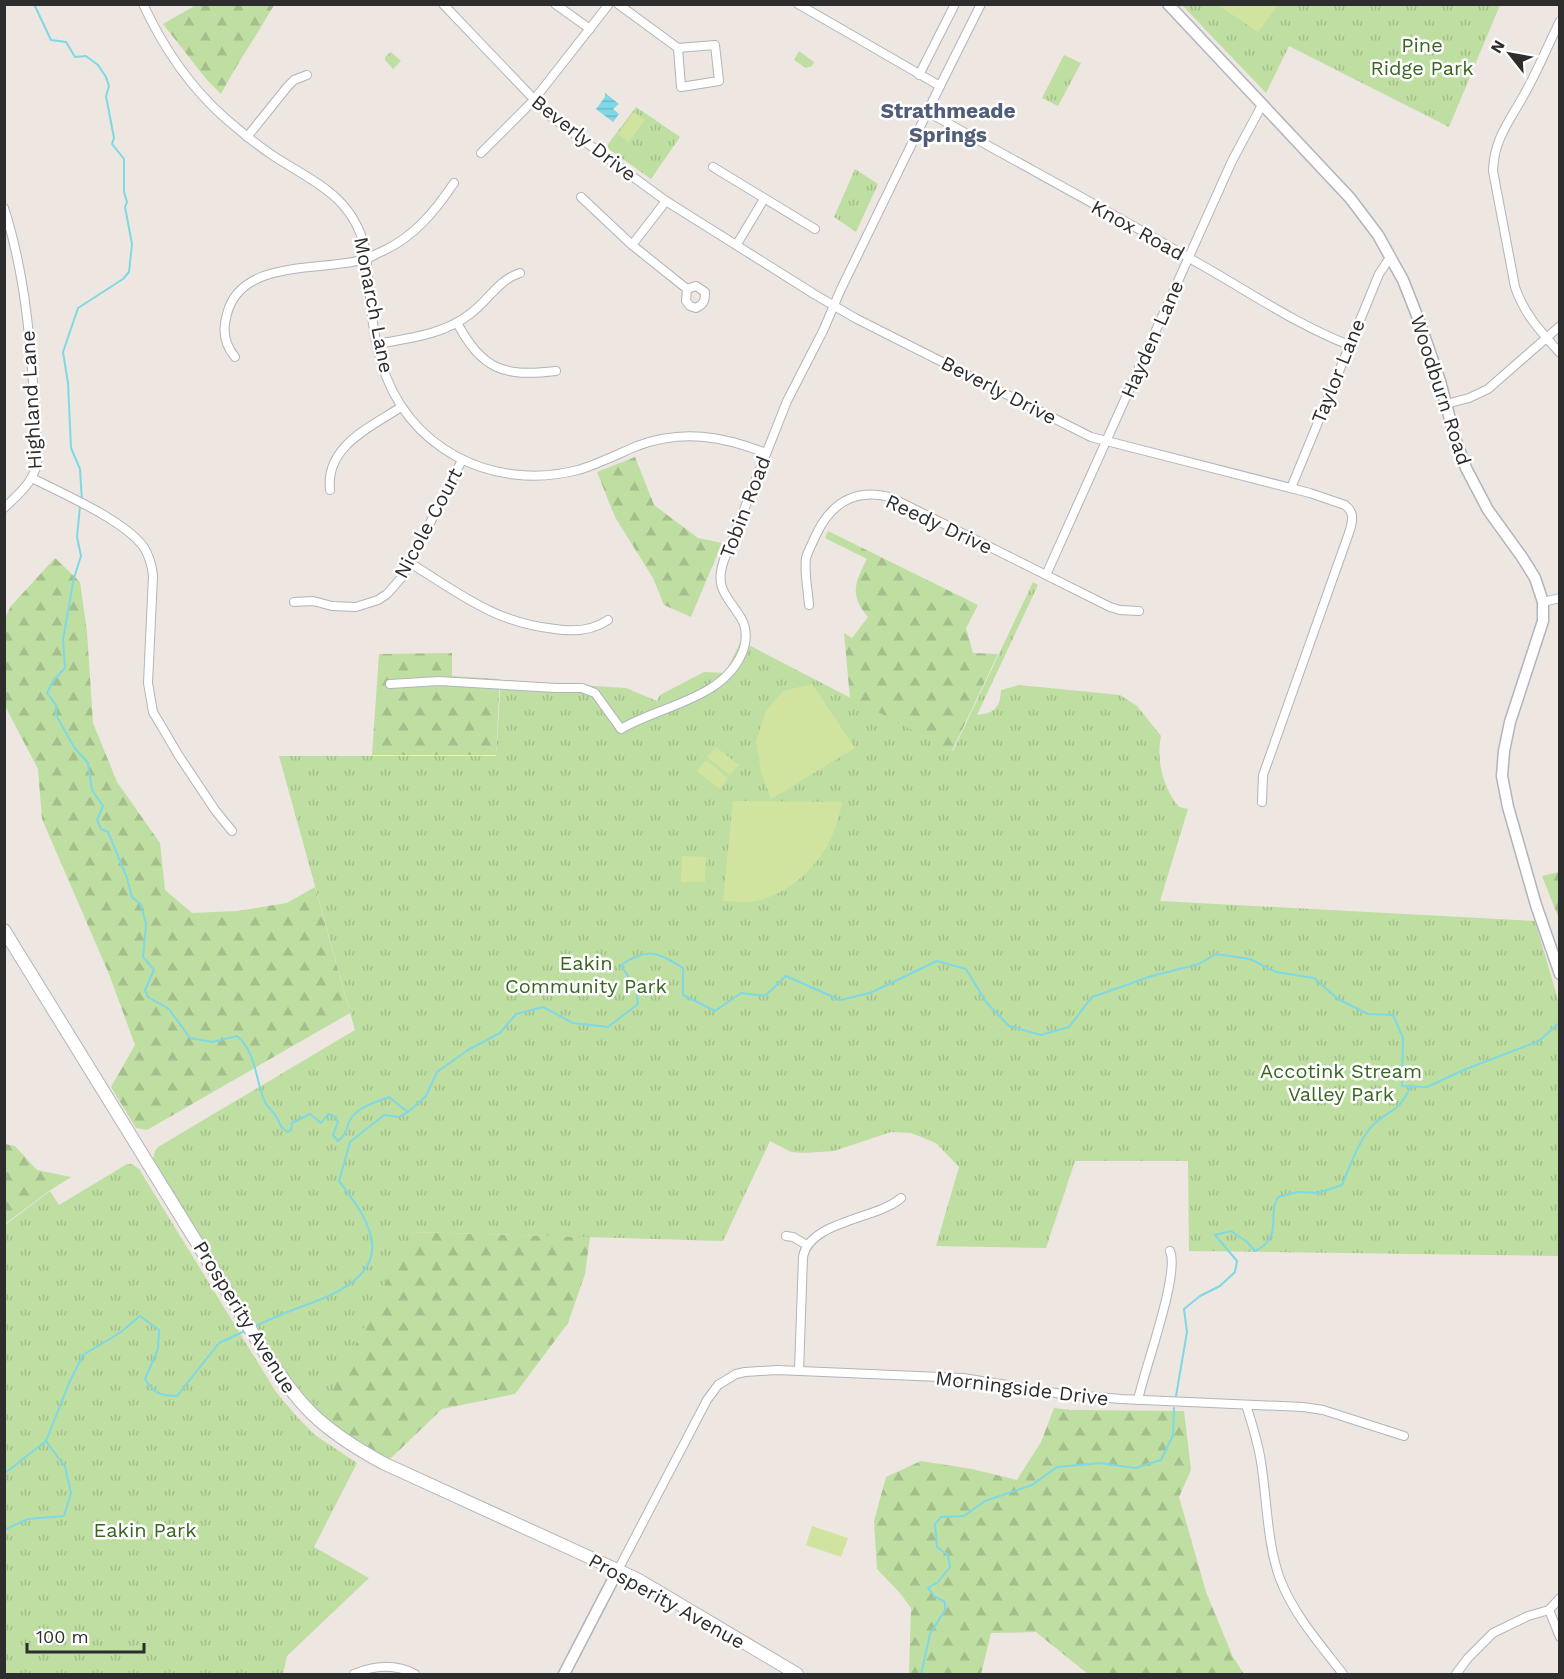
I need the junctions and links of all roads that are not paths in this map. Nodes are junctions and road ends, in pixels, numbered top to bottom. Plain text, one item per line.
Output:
1 (142, 4) edge
2 (442, 4) edge
3 (555, 4) edge
4 (609, 4) edge
5 (618, 4) edge
6 (798, 4) edge
7 (955, 4) edge
8 (981, 4) edge
9 (1168, 4) edge
10 (1560, 21) edge
11 (590, 29) junction
12 (678, 48) junction
13 (307, 75) dead end
14 (919, 75) junction
15 (940, 86) junction
16 (533, 101) junction
17 (1262, 105) junction
18 (928, 112) junction
19 (247, 137) junction
20 (481, 153) dead end
21 (713, 167) dead end
22 (454, 183) dead end
23 (581, 197) dead end
24 (764, 199) junction
25 (666, 201) junction
26 (4, 208) edge
27 (815, 230) dead end
28 (737, 244) junction
29 (632, 245) junction
30 (1391, 256) junction
31 (1189, 258) junction
32 (367, 259) junction
33 (520, 273) dead end
34 (687, 290) dead end
35 (834, 305) junction
36 (457, 323) junction
37 (1560, 326) edge
38 (1546, 338) junction
39 (376, 344) junction
40 (1349, 345) junction
41 (1560, 353) edge
42 (235, 357) dead end
43 (556, 371) dead end
44 (1446, 404) junction
45 (401, 406) junction
46 (1106, 442) junction
47 (766, 453) junction
48 (462, 460) junction
49 (32, 478) junction
50 (1291, 488) junction
51 (330, 490) dead end
52 (4, 508) edge
53 (410, 563) junction
54 (1046, 575) junction
55 (1560, 598) edge
56 (294, 602) dead end
57 (1543, 602) junction
58 (809, 605) dead end
59 (1139, 611) dead end
60 (608, 620) dead end
61 (390, 684) dead end
62 (1262, 802) dead end
63 (232, 831) dead end
64 (4, 930) edge
65 (1560, 974) edge
66 (901, 1198) dead end
67 (786, 1236) dead end
68 (807, 1245) junction
69 (1170, 1251) dead end
70 (799, 1371) junction
71 (1138, 1400) junction
72 (1246, 1405) junction
73 (1404, 1436) dead end
74 (618, 1570) junction
75 (1560, 1598) edge
76 (1549, 1610) junction
77 (1560, 1637) edge
78 (354, 1674) edge
79 (415, 1674) edge
80 (564, 1674) edge
81 (797, 1674) edge
82 (1343, 1674) edge
83 (1456, 1674) edge

1 - 19 street, Monarch Lane
2 - 16 street, Beverly Drive
3 - 11 street
4 - 11 street
5 - 12 street
6 - 14 street
7 - 14 street
8 - 15 street, Tobin Road
9 - 17 street, Woodburn Road
10 - 38 street
11 - 16 street
12 - 12 street
13 - 19 street
14 - 15 street
15 - 18 street, Tobin Road
16 - 20 street
16 - 25 street, Beverly Drive
17 - 30 street, Woodburn Road
17 - 31 street, Hayden Lane
18 - 31 street, Knox Road
18 - 35 street, Tobin Road
19 - 32 street, Monarch Lane
21 - 24 street
22 - 32 street
23 - 29 street
24 - 27 street
24 - 28 street
25 - 28 street, Beverly Drive
25 - 29 street
26 - 49 street, Highland Lane
28 - 35 street, Beverly Drive
29 - 34 street
30 - 40 street, Taylor Lane
30 - 44 street, Woodburn Road
31 - 40 street, Knox Road
31 - 46 street, Hayden Lane
32 - 39 street, Monarch Lane
32 - 42 street
33 - 36 street
35 - 46 street, Beverly Drive
35 - 47 street, Tobin Road
36 - 39 street
36 - 43 street
37 - 38 street
38 - 41 street
38 - 44 street
39 - 45 street, Monarch Lane
40 - 50 street, Taylor Lane
44 - 57 street, Woodburn Road
45 - 48 street, Monarch Lane
45 - 51 street
46 - 50 street, Beverly Drive
46 - 54 street, Hayden Lane
47 - 48 street, Monarch Lane
47 - 61 street, Tobin Road
48 - 53 street, Nicole Court
49 - 52 street
49 - 63 street, Highland Lane
50 - 62 street, Beverly Drive
53 - 56 street, Nicole Court
53 - 60 street
54 - 58 street, Reedy Drive
54 - 59 street, Reedy Drive
55 - 57 street
57 - 65 street, Woodburn Road
64 - 74 main road, Prosperity Avenue
66 - 68 street
67 - 68 street
68 - 70 street
69 - 71 street
70 - 71 street, Morningside Drive
70 - 74 street, Morningside Drive
71 - 72 street, Morningside Drive
72 - 73 street, Morningside Drive
72 - 82 street
74 - 80 street
74 - 81 main road, Prosperity Avenue
75 - 76 street
76 - 77 street
76 - 83 street
78 - 79 street

